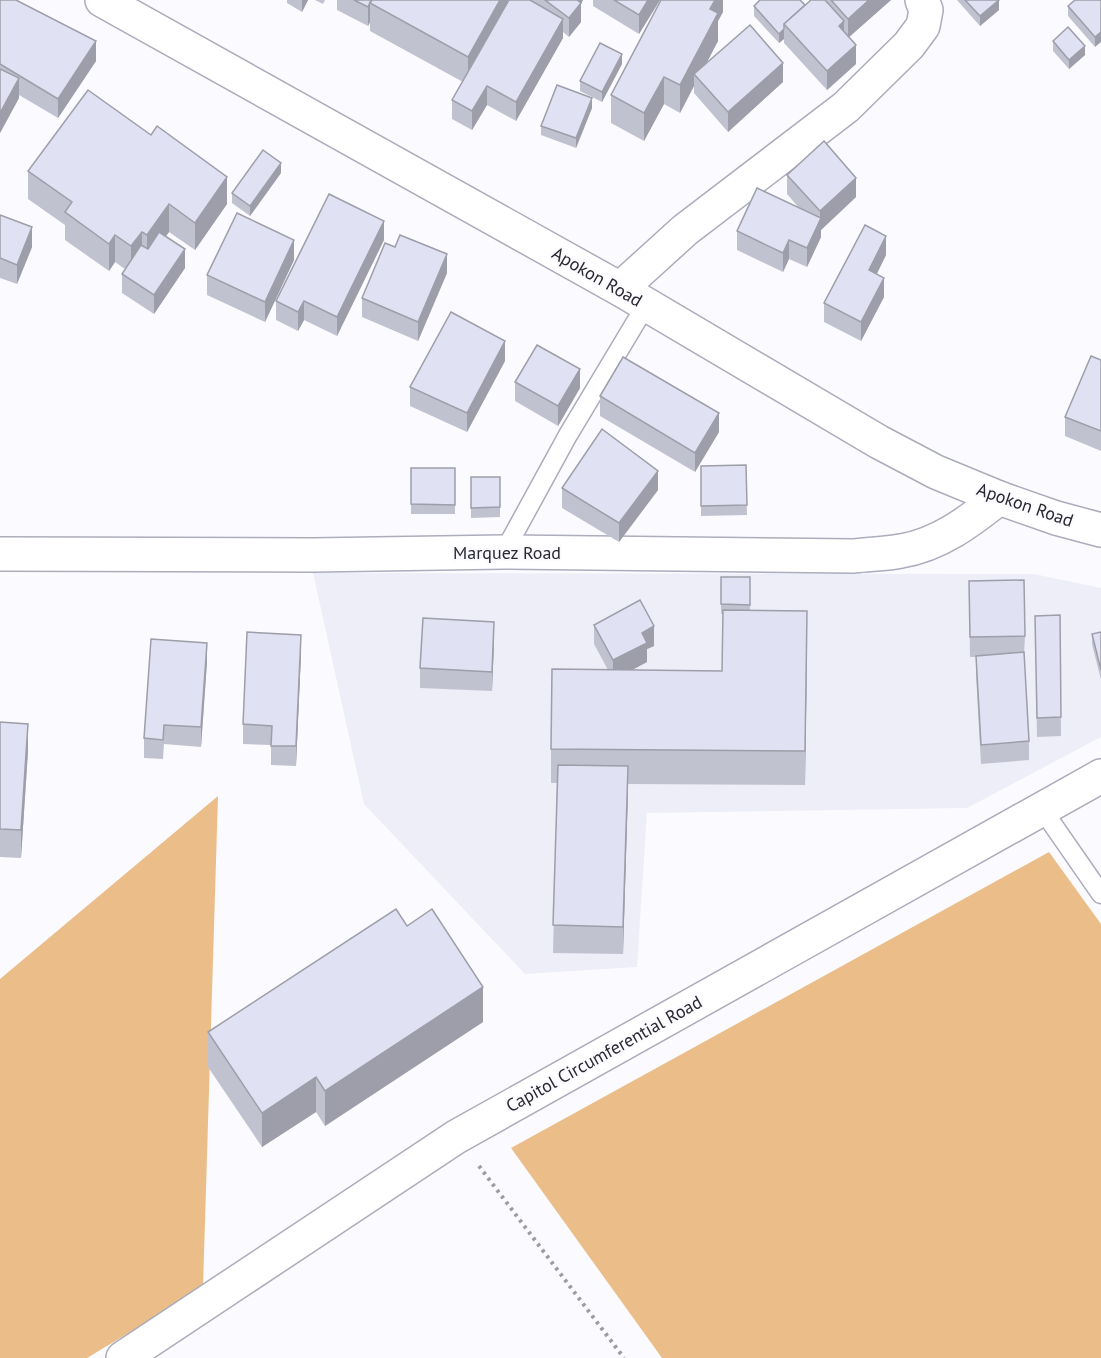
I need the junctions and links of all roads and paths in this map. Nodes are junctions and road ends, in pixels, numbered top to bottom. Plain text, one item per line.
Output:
1 (102, 0) edge
2 (922, 0) edge
3 (633, 297) junction
4 (999, 498) junction
5 (1101, 530) edge
6 (504, 552) junction
7 (0, 554) edge
8 (1101, 776) edge
9 (1042, 809) junction
10 (1101, 894) edge
11 (456, 1137) junction
12 (123, 1358) edge
13 (624, 1358) edge

1 - 3 main road, Apokon Road
2 - 3 main road
3 - 4 main road, Apokon Road
3 - 6 lane
4 - 5 main road, Apokon Road
4 - 6 main road, Marquez Road
6 - 7 main road, Marquez Road
8 - 9 main road, Capitol Circumferential Road
9 - 10 lane
9 - 11 main road, Capitol Circumferential Road
11 - 12 main road, Capitol Circumferential Road
11 - 13 path

